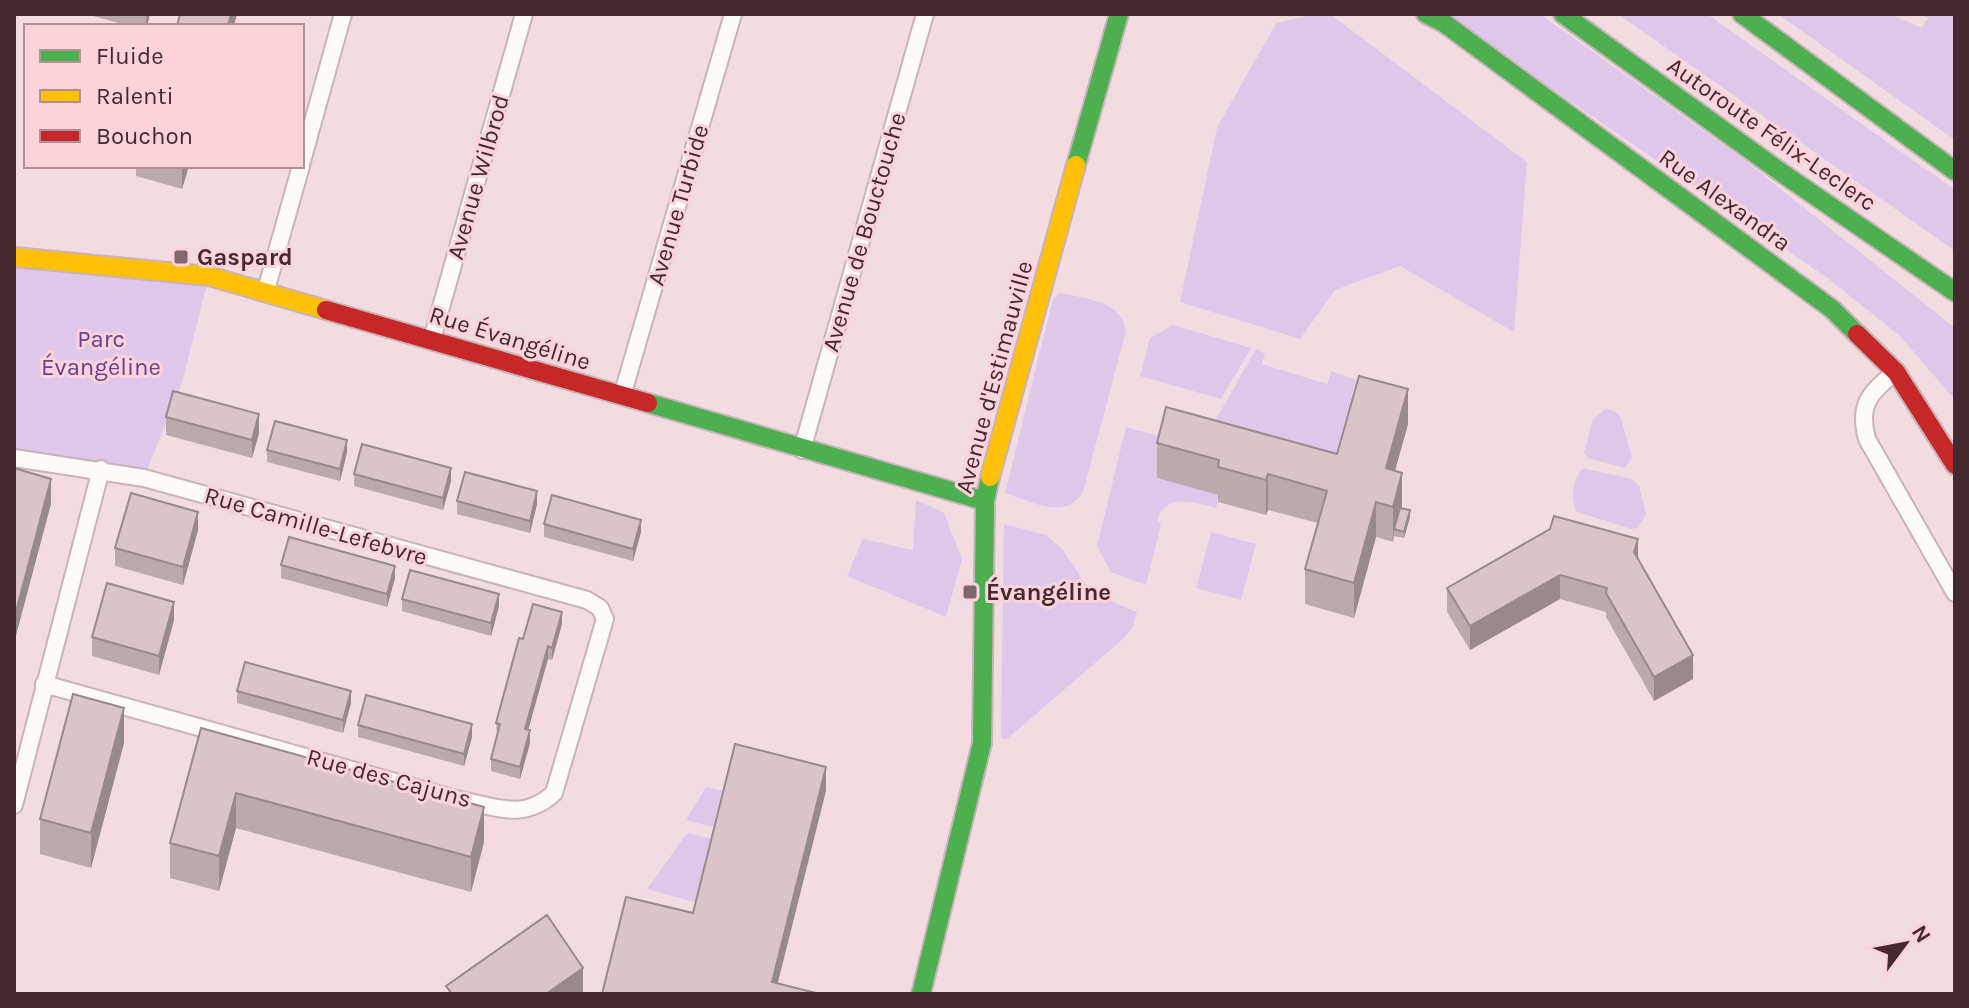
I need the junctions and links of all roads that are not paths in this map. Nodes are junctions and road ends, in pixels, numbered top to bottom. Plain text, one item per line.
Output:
1 (343, 14) edge
2 (524, 14) edge
3 (733, 14) edge
4 (925, 14) edge
5 (1126, 14) edge
6 (1426, 14) edge
7 (1563, 14) edge
8 (1742, 14) edge
9 (1116, 23) edge
10 (304, 153) edge
11 (300, 168) edge
12 (1955, 171) edge
13 (1904, 256) junction
14 (14, 257) edge
15 (266, 290) junction
16 (1955, 292) edge
17 (1955, 302) edge
18 (432, 339) junction
19 (1896, 372) junction
20 (622, 396) junction
21 (802, 450) junction
22 (14, 458) edge
23 (1955, 465) edge
24 (101, 469) junction
25 (985, 501) junction
26 (1955, 593) edge
27 (605, 619) joint
28 (44, 684) junction
29 (14, 805) edge
30 (921, 994) edge

1 - 10 street
2 - 18 street, Avenue Wilbrod
3 - 20 street, Avenue Turbide
4 - 21 street, Avenue de Bouctouche
5 - 9 main road, Avenue d'Estimauville
6 - 19 main road, Rue Alexandra
7 - 13 main road, Autoroute Félix-Leclerc
8 - 12 main road
9 - 25 main road, Avenue d'Estimauville
11 - 15 street
13 - 16 main road, Autoroute Félix-Leclerc
13 - 17 main road
14 - 15 main road, Rue Évangéline
15 - 18 main road, Rue Évangéline
18 - 20 main road, Rue Évangéline
19 - 23 main road, Rue Alexandra
19 - 26 street
20 - 21 main road, Rue Évangéline
21 - 25 main road, Rue Évangéline
22 - 24 street, Rue Camille-Lefebvre
24 - 27 street, Rue Camille-Lefebvre
24 - 28 street
25 - 30 main road, Avenue d'Estimauville
27 - 28 street, Rue des Cajuns
28 - 29 street

